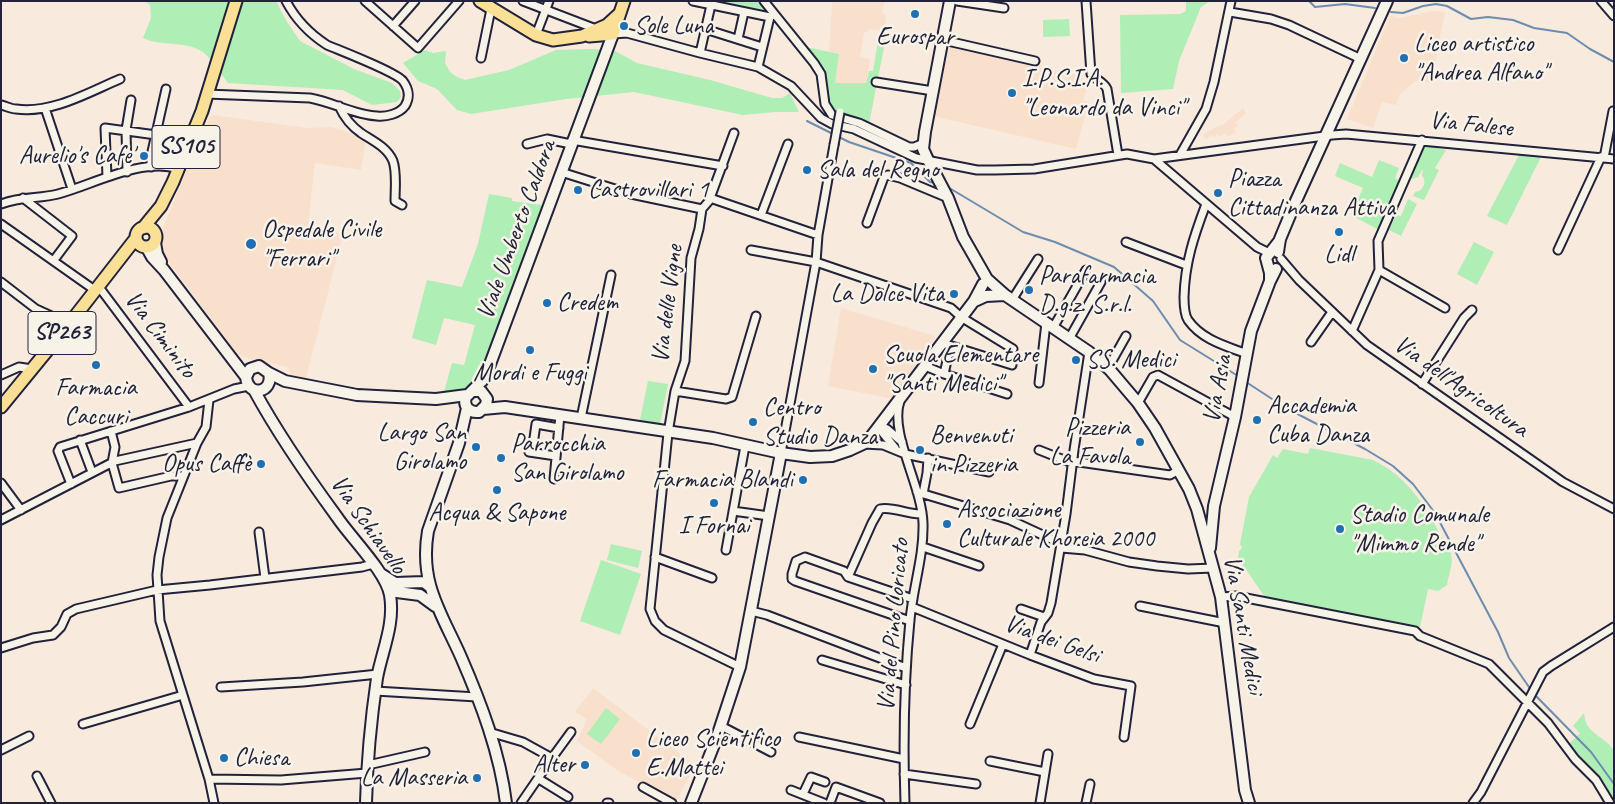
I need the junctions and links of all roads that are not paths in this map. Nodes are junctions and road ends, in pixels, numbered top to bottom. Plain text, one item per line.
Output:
1 (236, 1) edge
2 (286, 1) edge
3 (365, 1) edge
4 (415, 1) edge
5 (459, 1) edge
6 (480, 1) edge
7 (523, 1) edge
8 (549, 1) edge
9 (624, 1) edge
10 (693, 1) edge
11 (950, 1) edge
12 (958, 1) edge
13 (1086, 1) edge
14 (1231, 1) edge
15 (1387, 1) edge
16 (1600, 1) edge
17 (765, 2) edge
18 (710, 5) junction
19 (1004, 8) dead end
20 (491, 9) junction
21 (545, 10) junction
22 (744, 12) junction
23 (1230, 12) junction
24 (619, 14) junction
25 (772, 16) junction
26 (1614, 16) edge
27 (393, 26) junction
28 (597, 29) junction
29 (705, 29) junction
30 (536, 35) junction
31 (582, 36) junction
32 (738, 39) junction
33 (611, 40) junction
34 (944, 40) junction
35 (762, 47) junction
36 (700, 53) junction
37 (481, 58) dead end
38 (1361, 59) junction
39 (1035, 61) dead end
40 (758, 67) junction
41 (120, 79) dead end
42 (876, 82) dead end
43 (166, 89) dead end
44 (208, 91) junction
45 (933, 91) junction
46 (131, 100) dead end
47 (1, 105) edge
48 (339, 106) junction
49 (45, 108) junction
50 (1613, 111) edge
51 (840, 112) dead end
52 (126, 130) junction
53 (734, 133) dead end
54 (156, 135) junction
55 (1325, 136) junction
56 (1422, 140) junction
57 (572, 142) junction
58 (924, 143) junction
59 (527, 144) dead end
60 (788, 144) dead end
61 (186, 145) junction
62 (1118, 155) junction
63 (1180, 155) junction
64 (1603, 158) junction
65 (1154, 159) junction
66 (1614, 159) edge
67 (928, 160) junction
68 (723, 166) junction
69 (151, 167) junction
70 (178, 169) junction
71 (127, 172) junction
72 (560, 172) junction
73 (107, 177) junction
74 (72, 189) junction
75 (945, 193) junction
76 (23, 198) junction
77 (710, 198) junction
78 (1, 204) edge
79 (1206, 204) junction
80 (402, 205) dead end
81 (161, 206) junction
82 (702, 209) junction
83 (761, 215) junction
84 (867, 223) dead end
85 (1, 224) edge
86 (818, 234) junction
87 (147, 241) junction
88 (1126, 242) dead end
89 (751, 250) dead end
90 (1558, 250) dead end
91 (121, 257) joint
92 (1038, 259) dead end
93 (54, 260) junction
94 (1273, 260) junction
95 (816, 262) junction
96 (1186, 265) junction
97 (1086, 270) dead end
98 (1379, 270) junction
99 (611, 275) dead end
100 (1, 282) edge
101 (1101, 282) dead end
102 (97, 289) junction
103 (998, 292) junction
104 (974, 301) junction
105 (1445, 308) dead end
106 (1472, 310) dead end
107 (1332, 312) junction
108 (756, 316) dead end
109 (962, 317) junction
110 (69, 324) junction
111 (1050, 325) junction
112 (1352, 331) junction
113 (1126, 336) dead end
114 (1069, 339) junction
115 (1311, 342) dead end
116 (946, 345) junction
117 (1013, 349) dead end
118 (1089, 352) junction
119 (1247, 354) junction
120 (234, 363) junction
121 (1012, 365) dead end
122 (925, 366) junction
123 (252, 368) junction
124 (1108, 368) junction
125 (32, 369) junction
126 (269, 372) junction
127 (486, 374) junction
128 (944, 374) junction
129 (1, 375) edge
130 (285, 381) junction
131 (1039, 383) dead end
132 (254, 384) junction
133 (1422, 384) junction
134 (675, 391) junction
135 (470, 393) junction
136 (1007, 394) dead end
137 (485, 396) junction
138 (901, 398) junction
139 (436, 399) junction
140 (209, 400) junction
141 (1138, 403) junction
142 (1, 407) edge
143 (189, 407) junction
144 (466, 407) junction
145 (505, 407) junction
146 (481, 410) junction
147 (560, 415) junction
148 (1235, 417) junction
149 (581, 418) junction
150 (880, 426) junction
151 (559, 428) junction
152 (111, 431) junction
153 (668, 433) junction
154 (80, 440) junction
155 (902, 442) junction
156 (197, 443) junction
157 (459, 443) junction
158 (863, 444) junction
159 (744, 446) junction
160 (895, 449) junction
161 (1039, 450) dead end
162 (781, 454) junction
163 (905, 454) junction
164 (556, 456) junction
165 (928, 458) junction
166 (1072, 462) junction
167 (112, 463) junction
168 (1180, 470) junction
169 (92, 472) junction
170 (989, 472) dead end
171 (183, 476) junction
172 (554, 479) dead end
173 (1, 483) edge
174 (71, 484) junction
175 (920, 493) junction
176 (1214, 506) junction
177 (1614, 509) edge
178 (21, 510) junction
179 (1197, 510) junction
180 (733, 511) junction
181 (922, 514) junction
182 (770, 516) junction
183 (1, 520) edge
184 (1213, 524) junction
185 (1202, 526) junction
186 (259, 532) dead end
187 (1061, 546) junction
188 (923, 547) junction
189 (726, 550) dead end
190 (1210, 554) junction
191 (655, 557) junction
192 (373, 564) junction
193 (426, 565) junction
194 (979, 566) dead end
195 (1214, 568) junction
196 (848, 577) junction
197 (265, 578) junction
198 (712, 578) dead end
199 (413, 582) junction
200 (392, 588) junction
201 (430, 588) junction
202 (157, 590) junction
203 (420, 595) junction
204 (1221, 597) junction
205 (913, 599) junction
206 (436, 606) junction
207 (1140, 606) dead end
208 (912, 607) junction
209 (1021, 609) dead end
210 (751, 611) junction
211 (1044, 617) junction
212 (910, 621) junction
213 (1225, 623) junction
214 (1614, 627) edge
215 (1003, 644) junction
216 (1, 648) edge
217 (1030, 655) junction
218 (822, 660) dead end
219 (740, 667) junction
220 (906, 668) junction
221 (378, 674) junction
222 (906, 685) junction
223 (222, 687) dead end
224 (375, 691) junction
225 (183, 696) junction
226 (477, 697) junction
227 (1527, 703) junction
228 (83, 724) dead end
229 (970, 724) dead end
230 (721, 726) junction
231 (489, 732) junction
232 (571, 732) dead end
233 (29, 736) dead end
234 (799, 737) dead end
235 (1124, 737) dead end
236 (1, 750) edge
237 (425, 752) dead end
238 (771, 752) dead end
239 (1048, 754) dead end
240 (552, 758) junction
241 (904, 759) junction
242 (990, 761) dead end
243 (367, 769) junction
244 (1045, 772) junction
245 (904, 774) junction
246 (37, 776) dead end
247 (538, 778) junction
248 (210, 779) junction
249 (825, 782) dead end
250 (976, 784) dead end
251 (1090, 784) dead end
252 (643, 787) dead end
253 (791, 790) dead end
254 (803, 794) junction
255 (568, 797) dead end
256 (51, 803) edge
257 (214, 803) edge
258 (366, 803) edge
259 (506, 803) edge
260 (521, 803) edge
261 (672, 803) edge
262 (691, 803) edge
263 (824, 803) edge
264 (830, 803) edge
265 (880, 803) edge
266 (905, 803) edge
267 (1040, 803) edge
268 (1086, 803) edge
269 (1249, 803) edge
270 (1473, 803) edge
271 (1610, 803) edge

1 - 44 main road, SS105
2 - 48 street
3 - 27 street
4 - 27 street
5 - 27 street
6 - 20 main road
7 - 21 street
8 - 21 street
9 - 24 main road
10 - 18 street
11 - 34 street
12 - 19 street
13 - 62 street
14 - 23 street
15 - 38 street
16 - 26 street
17 - 25 street
18 - 22 street
18 - 29 street
20 - 30 main road
20 - 37 street
21 - 28 street
21 - 30 street
22 - 25 street
22 - 32 street
23 - 38 street
23 - 63 street
24 - 28 main road
24 - 33 main road
25 - 35 street
25 - 58 street
28 - 31 main road
29 - 32 street
29 - 36 street
30 - 31 main road
31 - 33 main road
32 - 35 street
33 - 36 street
33 - 57 street, Viale Umberto Caldora
34 - 39 street
34 - 45 street
35 - 40 street
36 - 40 street
38 - 55 street
40 - 67 street
41 - 49 street
42 - 45 street
43 - 54 street
44 - 48 street
44 - 61 main road, SS105
45 - 58 street
46 - 52 street
47 - 49 street
48 - 80 street
49 - 74 street
50 - 64 street
51 - 86 street, bridge
52 - 54 street
52 - 71 street
52 - 73 street
53 - 68 street
54 - 61 street
54 - 69 street
55 - 56 street, Via Falese
55 - 63 street, Via Falese
55 - 94 street
56 - 64 street, Via Falese
56 - 98 street
57 - 59 street
57 - 68 street
57 - 72 street, Viale Umberto Caldora
58 - 67 street
60 - 83 street
61 - 70 main road, SS105
62 - 65 street
62 - 67 street
63 - 65 street, Via Falese
64 - 66 street, Via Falese
64 - 90 street
65 - 79 street, Via dell'Agricoltura
67 - 75 street
68 - 77 street
69 - 70 street
69 - 71 street
70 - 81 main road, SS105
71 - 73 street
72 - 82 street
72 - 127 street, Viale Umberto Caldora
73 - 74 street
74 - 76 street
75 - 84 street
75 - 103 street
76 - 78 street
76 - 93 street
77 - 82 street
77 - 83 street
79 - 94 street, Via dell'Agricoltura
79 - 96 street
81 - 87 main road, SS105
81 - 87 main road, SS105
82 - 134 street, Via delle Vigne
83 - 86 street
85 - 93 street, Via Ciminito
86 - 95 street
87 - 91 main road, SS105
87 - 120 street
88 - 96 street
89 - 95 street
91 - 102 main road, SP263
92 - 103 street
93 - 102 street, Via Ciminito
94 - 107 street, Via dell'Agricoltura
94 - 119 street, Via Asia
95 - 109 street
95 - 162 street
96 - 119 street
97 - 111 street
98 - 105 street
98 - 112 street
99 - 149 street
100 - 110 street
101 - 114 street
102 - 110 main road, SP263
102 - 143 street, Via Ciminito
103 - 104 street
103 - 104 street
103 - 111 street, Via Santi Medici
104 - 109 street
106 - 133 street
107 - 112 street, Via dell'Agricoltura
107 - 115 street
108 - 134 street
109 - 116 street
109 - 117 street
110 - 125 main road, SP263
111 - 114 street, Via Santi Medici
111 - 131 street
112 - 133 street, Via dell'Agricoltura
113 - 124 street
114 - 118 street, Via Santi Medici
116 - 121 street
116 - 122 street
116 - 128 street
118 - 124 street, Via Santi Medici
118 - 166 street
119 - 148 street, Via Asia
120 - 123 street
120 - 132 street
122 - 128 street
122 - 138 street
123 - 126 street
123 - 132 street
124 - 141 street, Via Santi Medici
125 - 129 street
125 - 142 main road, SP263
126 - 130 street
126 - 132 street
127 - 135 street, Viale Umberto Caldora
127 - 137 street, Viale Umberto Caldora
128 - 136 street
130 - 132 street
130 - 139 street
132 - 140 street
132 - 192 street, Via Schiavello
133 - 177 street, Via dell'Agricoltura
134 - 153 street, Via delle Vigne
135 - 137 street
135 - 139 street
135 - 144 street
137 - 145 street
137 - 146 street
138 - 150 street
138 - 155 street, Via del Pino Loricato
139 - 144 street
140 - 143 street
140 - 156 street
141 - 148 street
141 - 168 street, Via Santi Medici
143 - 152 street
144 - 146 street
144 - 157 street
145 - 146 street
145 - 147 street
146 - 157 street
147 - 149 street
147 - 151 street
148 - 176 street, Via Asia
149 - 153 street
150 - 155 street
150 - 158 street
150 - 160 street
151 - 164 street
151 - 164 street
152 - 154 street
152 - 167 street
153 - 159 street
153 - 191 street, Via delle Vigne
154 - 169 street
154 - 174 street
155 - 163 street, Via del Pino Loricato
156 - 167 street
156 - 171 street
157 - 193 street
158 - 160 street
158 - 162 street
159 - 162 street
159 - 180 street
160 - 163 street
161 - 166 street
162 - 182 street
163 - 165 street
163 - 175 street, Via del Pino Loricato
164 - 172 street
165 - 170 street
165 - 175 street
166 - 168 street
166 - 187 street
167 - 169 street
167 - 171 street
168 - 179 street, Via Santi Medici
169 - 174 street
171 - 202 street
173 - 178 street
174 - 178 street
175 - 181 street, Via del Pino Loricato
175 - 187 street
176 - 179 street
176 - 184 street, Via Asia
176 - 185 street, Via Asia
178 - 183 street
179 - 185 street, Via Santi Medici
180 - 182 street
180 - 189 street
181 - 188 street, Via del Pino Loricato
181 - 196 street
182 - 210 street
184 - 185 street
184 - 190 street, Via Asia
185 - 190 street, Via Santi Medici
186 - 197 street
187 - 195 street
187 - 211 street
188 - 194 street
188 - 205 street, Via del Pino Loricato
190 - 195 street, Via Santi Medici
191 - 198 street
191 - 219 street, Via delle Vigne
192 - 197 street
192 - 200 street, Via Schiavello
193 - 199 street
193 - 201 street
195 - 204 street, Via Santi Medici
196 - 205 street
196 - 212 street
197 - 202 street
199 - 200 street
199 - 201 street
200 - 203 street
200 - 221 street, Via Schiavello
201 - 203 street
201 - 206 street
202 - 216 street
202 - 225 street
203 - 206 street
204 - 213 street, Via Santi Medici
204 - 227 street
205 - 208 street, Via del Pino Loricato
206 - 226 street
207 - 213 street
208 - 212 street, Via del Pino Loricato
208 - 215 street, Via dei Gelsi
209 - 211 street
210 - 219 street
210 - 220 street
211 - 217 street
212 - 220 street, Via del Pino Loricato
213 - 269 street, Via Santi Medici
214 - 227 street
215 - 217 street, Via dei Gelsi
215 - 229 street
217 - 235 street, Via dei Gelsi
218 - 222 street
219 - 230 street
220 - 222 street, Via del Pino Loricato
221 - 223 street
221 - 224 street, Via Schiavello
222 - 241 street, Via del Pino Loricato
224 - 226 street
224 - 243 street, Via Schiavello
225 - 228 street
225 - 248 street
226 - 231 street
227 - 270 street
227 - 271 street
230 - 238 street
230 - 262 street
231 - 240 street
231 - 259 street
232 - 240 street
233 - 236 street
234 - 241 street
237 - 243 street
239 - 244 street
240 - 247 street
241 - 245 street, Via del Pino Loricato
242 - 244 street
243 - 248 street
243 - 258 street, Via Schiavello
244 - 267 street
245 - 250 street
245 - 266 street, Via del Pino Loricato
246 - 256 street
247 - 255 street
247 - 260 street
248 - 257 street
249 - 254 street
251 - 268 street
252 - 261 street
253 - 254 street
254 - 263 street
264 - 265 street

